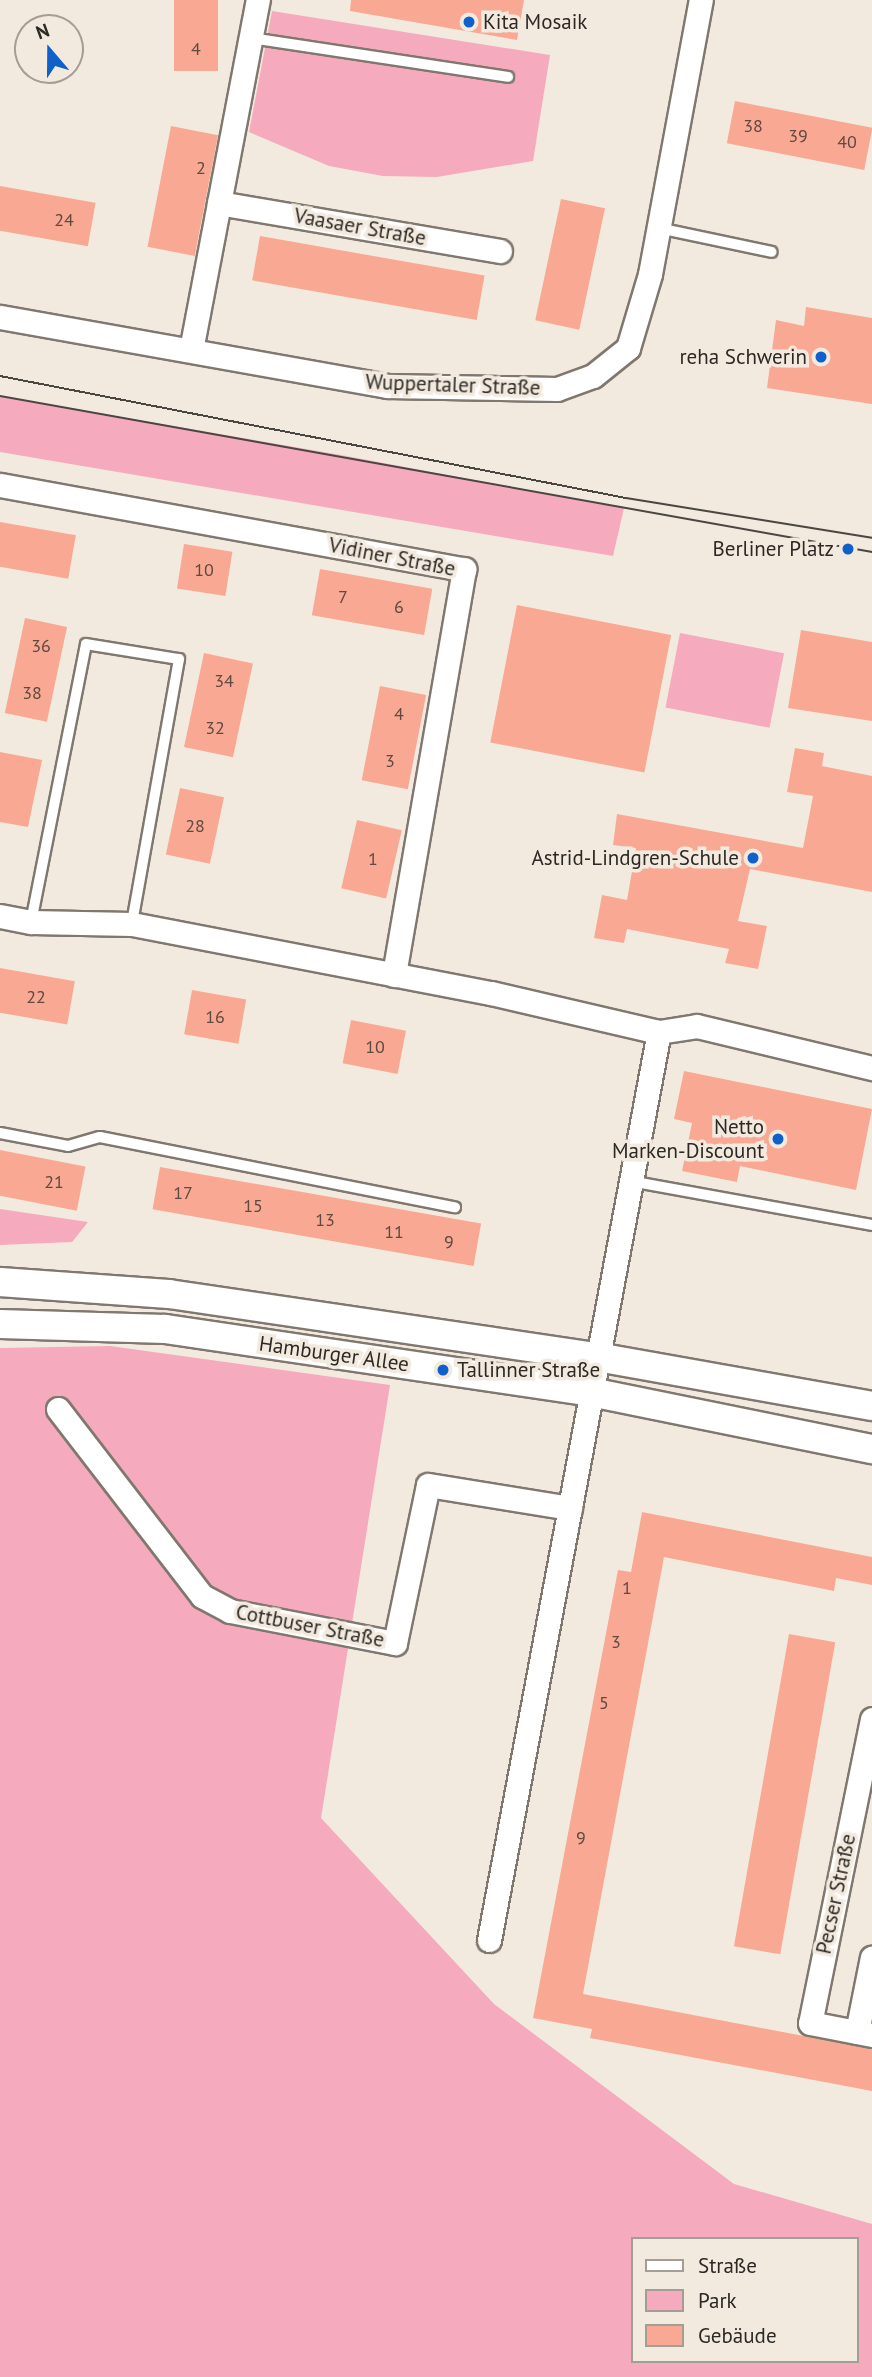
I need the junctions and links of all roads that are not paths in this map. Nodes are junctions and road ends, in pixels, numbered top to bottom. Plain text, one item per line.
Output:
1 (258, 0) edge
2 (701, 0) edge
3 (251, 38) junction
4 (508, 77) dead end
5 (219, 203) junction
6 (659, 228) junction
7 (500, 251) dead end
8 (772, 252) dead end
9 (0, 317) edge
10 (191, 350) junction
11 (0, 485) edge
12 (0, 916) edge
13 (32, 922) junction
14 (132, 924) junction
15 (394, 975) junction
16 (659, 1032) junction
17 (872, 1068) edge
18 (0, 1133) edge
19 (629, 1181) junction
20 (455, 1207) dead end
21 (872, 1225) edge
22 (0, 1282) edge
23 (0, 1324) edge
24 (597, 1357) junction
25 (591, 1392) junction
26 (872, 1406) edge
27 (58, 1409) dead end
28 (872, 1449) edge
29 (570, 1508) junction
30 (872, 1719) edge
31 (489, 1940) dead end
32 (872, 1957) edge
33 (864, 2034) edge

1 - 3 street
2 - 6 street, Wuppertaler Straße
3 - 4 lane
3 - 5 street
5 - 7 street, Vaasaer Straße
5 - 10 street
6 - 8 lane
6 - 10 street, Wuppertaler Straße
9 - 10 street, Wuppertaler Straße
11 - 15 street, Vidiner Straße
12 - 13 street
13 - 14 street
13 - 14 lane
14 - 15 street
15 - 16 street
16 - 17 street
16 - 19 street
18 - 20 lane
19 - 21 lane
19 - 24 street
22 - 24 street, Hamburger Allee
23 - 25 street, Hamburger Allee
24 - 25 street
24 - 26 street, Hamburger Allee
25 - 28 street, Hamburger Allee
25 - 29 street
27 - 29 street, Cottbuser Straße
29 - 31 street
30 - 33 street, Pecser Straße
32 - 33 street, Pecser Straße

